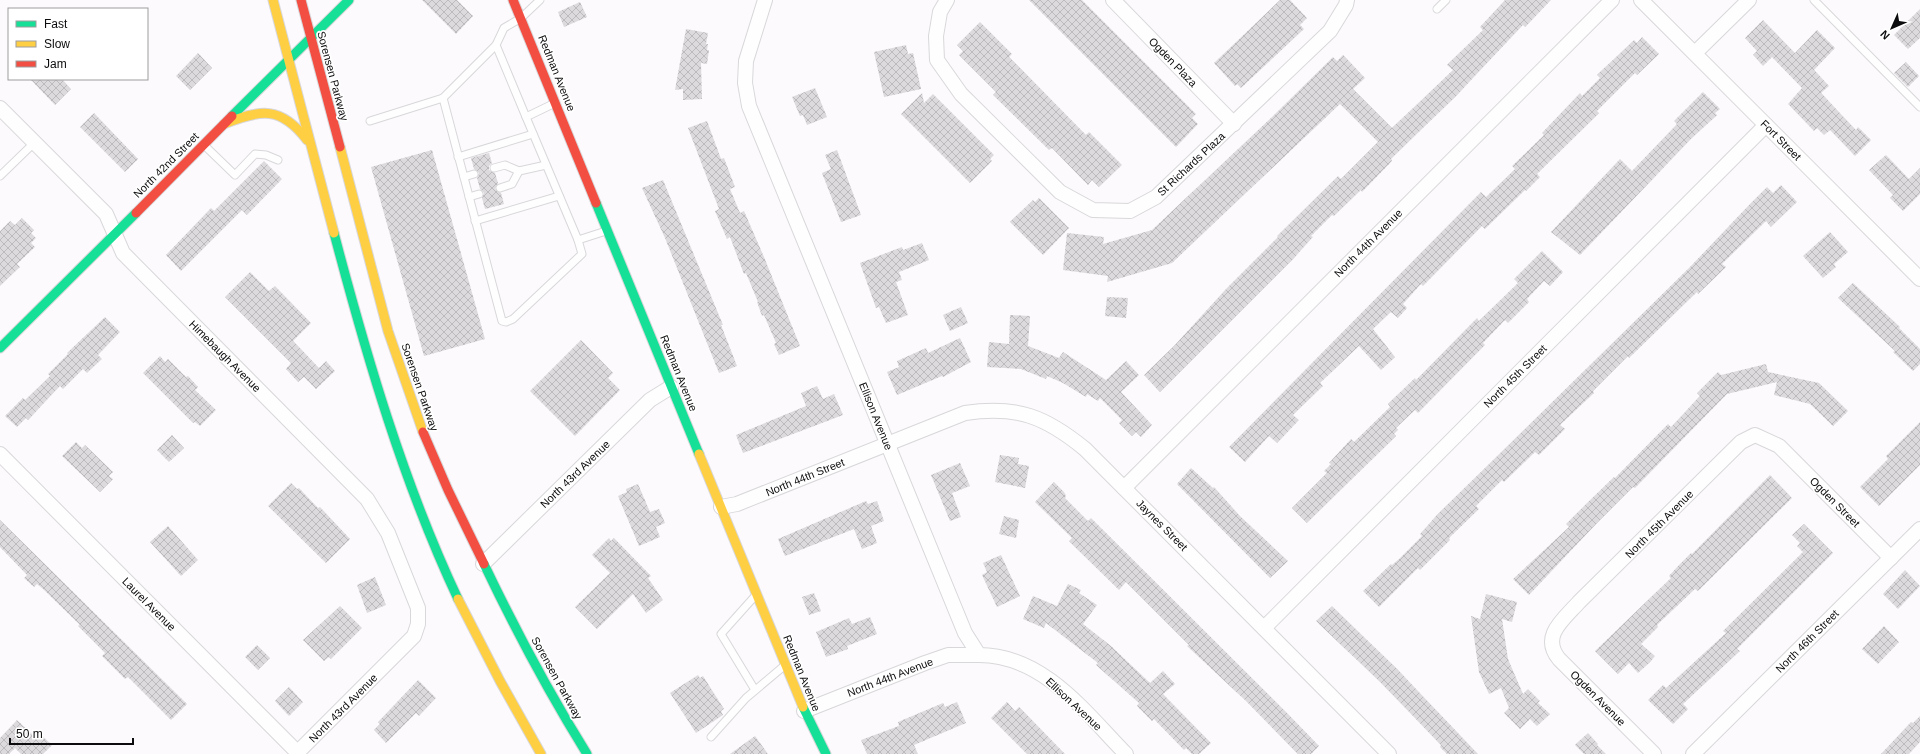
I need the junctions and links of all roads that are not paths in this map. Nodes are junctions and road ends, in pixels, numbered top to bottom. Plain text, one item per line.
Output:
1 (272, 0) edge
2 (301, 0) edge
3 (348, 0) edge
4 (513, 0) edge
5 (540, 0) edge
6 (765, 0) edge
7 (947, 0) edge
8 (1113, 0) edge
9 (1347, 0) edge
10 (1446, 0) edge
11 (1612, 0) edge
12 (1641, 0) edge
13 (1749, 0) edge
14 (1814, 0) edge
15 (1437, 9) dead end
16 (521, 18) junction
17 (310, 38) junction
18 (496, 45) junction
19 (1694, 53) junction
20 (288, 60) junction
21 (443, 98) junction
22 (556, 103) junction
23 (1920, 107) edge
24 (0, 108) edge
25 (526, 117) junction
26 (370, 120) dead end
27 (224, 124) junction
28 (1234, 124) junction
29 (1766, 125) junction
30 (533, 134) junction
31 (34, 142) junction
32 (310, 144) junction
33 (203, 145) junction
34 (458, 157) junction
35 (278, 160) dead end
36 (546, 165) junction
37 (494, 168) dead end
38 (520, 172) junction
39 (474, 174) dead end
40 (0, 176) edge
41 (464, 177) junction
42 (500, 188) dead end
43 (480, 194) dead end
44 (559, 196) junction
45 (469, 197) junction
46 (475, 221) junction
47 (608, 230) junction
48 (114, 234) junction
49 (578, 240) junction
50 (1920, 279) edge
51 (0, 348) edge
52 (671, 387) junction
53 (887, 443) junction
54 (1779, 446) joint
55 (0, 454) edge
56 (1124, 488) junction
57 (721, 507) junction
58 (1920, 529) edge
59 (1891, 558) junction
60 (483, 564) junction
61 (757, 594) junction
62 (418, 624) joint
63 (1264, 628) junction
64 (1551, 638) joint
65 (979, 655) junction
66 (785, 665) junction
67 (755, 690) junction
68 (804, 711) junction
69 (711, 737) dead end
70 (298, 754) edge
71 (541, 754) edge
72 (587, 754) edge
73 (826, 754) edge
74 (1126, 754) edge
75 (1389, 754) edge
76 (1654, 754) edge
77 (1693, 754) edge

1 - 20 main road
2 - 17 main road, Sorensen Parkway
3 - 17 main road, North 42nd Street
4 - 16 main road, Redman Avenue
5 - 16 lane
6 - 53 street, Ellison Avenue
7 - 28 street, St Richards Plaza
8 - 28 street, Ogden Plaza
9 - 28 street, St Richards Plaza
10 - 15 lane
11 - 56 street, North 44th Avenue
12 - 19 street, Fort Street
13 - 19 street
14 - 23 lane
16 - 18 lane
16 - 22 main road, Redman Avenue
17 - 20 main road, North 42nd Street
17 - 60 main road, Sorensen Parkway
18 - 21 lane
18 - 25 lane
19 - 29 street, Fort Street
20 - 27 main road, North 42nd Street
20 - 32 main road
21 - 26 lane
21 - 34 lane
22 - 25 lane
22 - 47 main road, Redman Avenue
24 - 31 street, Himebaugh Avenue
25 - 30 lane
27 - 32 main road
27 - 33 main road, North 42nd Street
29 - 50 street, Fort Street
29 - 63 street, North 45th Street
30 - 34 lane
30 - 36 lane
31 - 40 lane
31 - 48 street, Himebaugh Avenue
32 - 71 main road
33 - 35 lane
33 - 48 main road, North 42nd Street
34 - 41 lane
36 - 38 lane
36 - 44 lane
37 - 38 lane
38 - 42 lane
39 - 41 lane
41 - 45 lane
43 - 45 lane
44 - 46 lane
44 - 49 lane
45 - 46 lane
46 - 49 lane
47 - 49 lane
47 - 52 main road, Redman Avenue
48 - 51 main road, North 42nd Street
48 - 62 street, Himebaugh Avenue
52 - 57 main road, Redman Avenue
52 - 60 street, North 43rd Avenue
53 - 56 street, Jaynes Street
53 - 57 street, North 44th Street
53 - 65 street, Ellison Avenue
54 - 59 street, Ogden Street
54 - 64 street, North 45th Avenue
55 - 70 street, Laurel Avenue
56 - 63 street, Jaynes Street
57 - 61 main road, Redman Avenue
58 - 59 street, North 46th Street
59 - 77 street, North 46th Street
60 - 72 main road, Sorensen Parkway
61 - 66 main road, Redman Avenue
61 - 67 lane
62 - 70 street, North 43rd Avenue
63 - 75 street, Jaynes Street
64 - 76 street, Ogden Avenue
65 - 68 street, North 44th Avenue
65 - 74 street, Ellison Avenue
66 - 67 lane
66 - 68 main road, Redman Avenue
67 - 69 lane
68 - 73 main road, Redman Avenue

